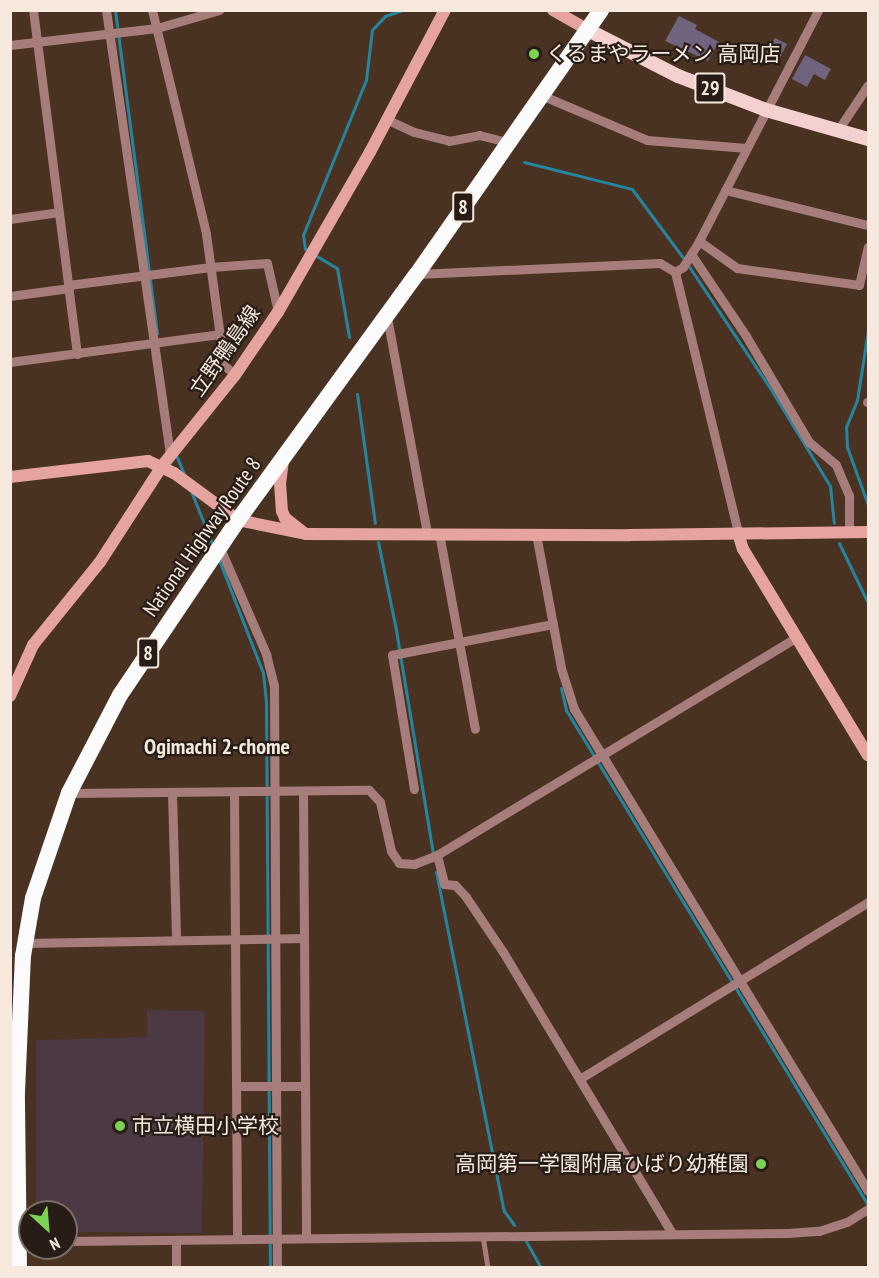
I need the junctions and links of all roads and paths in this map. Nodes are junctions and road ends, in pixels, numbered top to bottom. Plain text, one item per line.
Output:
1 (33, 10) edge
2 (106, 10) edge
3 (152, 10) edge
4 (219, 10) edge
5 (445, 10) edge
6 (553, 10) edge
7 (601, 10) edge
8 (818, 10) edge
9 (157, 28) junction
10 (588, 30) junction
11 (115, 32) junction
12 (36, 42) junction
13 (10, 45) edge
14 (868, 85) edge
15 (541, 95) junction
16 (766, 110) junction
17 (386, 119) junction
18 (838, 130) junction
19 (868, 139) edge
20 (508, 142) junction
21 (747, 148) junction
22 (725, 190) junction
23 (59, 212) junction
24 (10, 219) edge
25 (868, 225) edge
26 (699, 241) junction
27 (868, 247) edge
28 (691, 254) junction
29 (211, 267) junction
30 (675, 273) junction
31 (149, 274) junction
32 (417, 274) junction
33 (69, 287) junction
34 (10, 296) edge
35 (278, 312) junction
36 (387, 316) junction
37 (219, 334) junction
38 (158, 343) junction
39 (77, 354) junction
40 (10, 362) edge
41 (235, 375) junction
42 (170, 455) junction
43 (283, 460) junction
44 (162, 466) junction
45 (10, 477) edge
46 (238, 520) junction
47 (867, 532) edge
48 (433, 533) junction
49 (738, 533) junction
50 (849, 533) junction
51 (306, 534) junction
52 (536, 534) junction
53 (220, 548) junction
54 (553, 624) junction
55 (797, 637) junction
56 (459, 642) junction
57 (10, 696) edge
58 (475, 729) dead end
59 (868, 755) edge
60 (598, 758) junction
61 (414, 789) dead end
62 (234, 792) junction
63 (69, 793) junction
64 (172, 793) junction
65 (274, 793) junction
66 (303, 793) junction
67 (437, 855) junction
68 (868, 902) edge
69 (274, 938) junction
70 (304, 938) junction
71 (234, 939) junction
72 (176, 940) junction
73 (24, 943) junction
74 (735, 984) junction
75 (580, 1078) junction
76 (236, 1086) junction
77 (275, 1086) junction
78 (305, 1086) junction
79 (14, 1092) edge
80 (868, 1191) edge
81 (18, 1200) edge
82 (867, 1210) edge
83 (672, 1233) junction
84 (483, 1236) junction
85 (306, 1238) junction
86 (237, 1239) junction
87 (276, 1239) junction
88 (176, 1240) junction
89 (78, 1241) edge
90 (176, 1268) edge
91 (277, 1268) edge
92 (488, 1268) edge

1 - 12 street
2 - 11 street
3 - 9 street
4 - 9 street
5 - 17 street, 立野鴨島線
6 - 10 street
7 - 10 highway, National Highway Route 8 / 8
8 - 16 street
9 - 11 street
9 - 29 street
10 - 15 highway, National Highway Route 8 / 8
10 - 16 main road, 29
11 - 12 street
11 - 31 street
12 - 13 street
12 - 23 street
14 - 18 street
15 - 20 highway, National Highway Route 8 / 8
15 - 21 street
16 - 18 main road, 29
16 - 21 street
17 - 20 street
17 - 35 street, 立野鴨島線
18 - 19 main road, 29
20 - 32 highway, National Highway Route 8 / 8
21 - 22 street
22 - 25 street
22 - 26 street
23 - 24 street
23 - 33 street
26 - 27 street
26 - 28 street
28 - 30 street
28 - 50 street
29 - 31 street
29 - 35 street
29 - 37 street
30 - 32 street
30 - 49 street
31 - 33 street
31 - 38 street
32 - 36 highway, National Highway Route 8 / 8
33 - 34 street
33 - 39 street
35 - 41 street, 立野鴨島線
36 - 43 highway, National Highway Route 8 / 8
36 - 48 street
37 - 38 street
37 - 41 street
38 - 39 street
38 - 42 street
39 - 40 street
41 - 42 street, 立野鴨島線
42 - 44 street, 立野鴨島線
43 - 46 highway, National Highway Route 8 / 8
43 - 51 street
44 - 45 street
44 - 46 street
44 - 57 street, 立野鴨島線
46 - 51 street
46 - 53 highway, National Highway Route 8 / 8
47 - 50 street
48 - 51 street
48 - 52 street
48 - 56 street
49 - 50 street
49 - 52 street
49 - 55 street
52 - 54 street
53 - 63 highway, National Highway Route 8 / 8
53 - 65 street
54 - 56 street
54 - 60 street
55 - 59 street
55 - 60 street
56 - 58 street
56 - 61 street
60 - 67 street
60 - 74 street
62 - 64 street
62 - 65 street
62 - 71 street
63 - 64 street
63 - 73 highway, National Highway Route 8 / 8
64 - 72 street
65 - 66 street
65 - 69 street
66 - 67 street
66 - 70 street
67 - 75 street
68 - 74 street
69 - 70 street
69 - 71 street
69 - 77 street
70 - 78 street
71 - 72 street
71 - 76 street
72 - 73 street
73 - 79 highway, National Highway Route 8 / 8
74 - 75 street
74 - 80 street
75 - 83 street
76 - 77 street
76 - 86 street
77 - 78 street
77 - 87 street
78 - 85 street
79 - 81 highway, National Highway Route 8 / 8
82 - 83 street
83 - 84 street
84 - 85 street
84 - 92 lane
85 - 87 street
86 - 87 street
86 - 88 street
87 - 91 street
88 - 89 street
88 - 90 street

